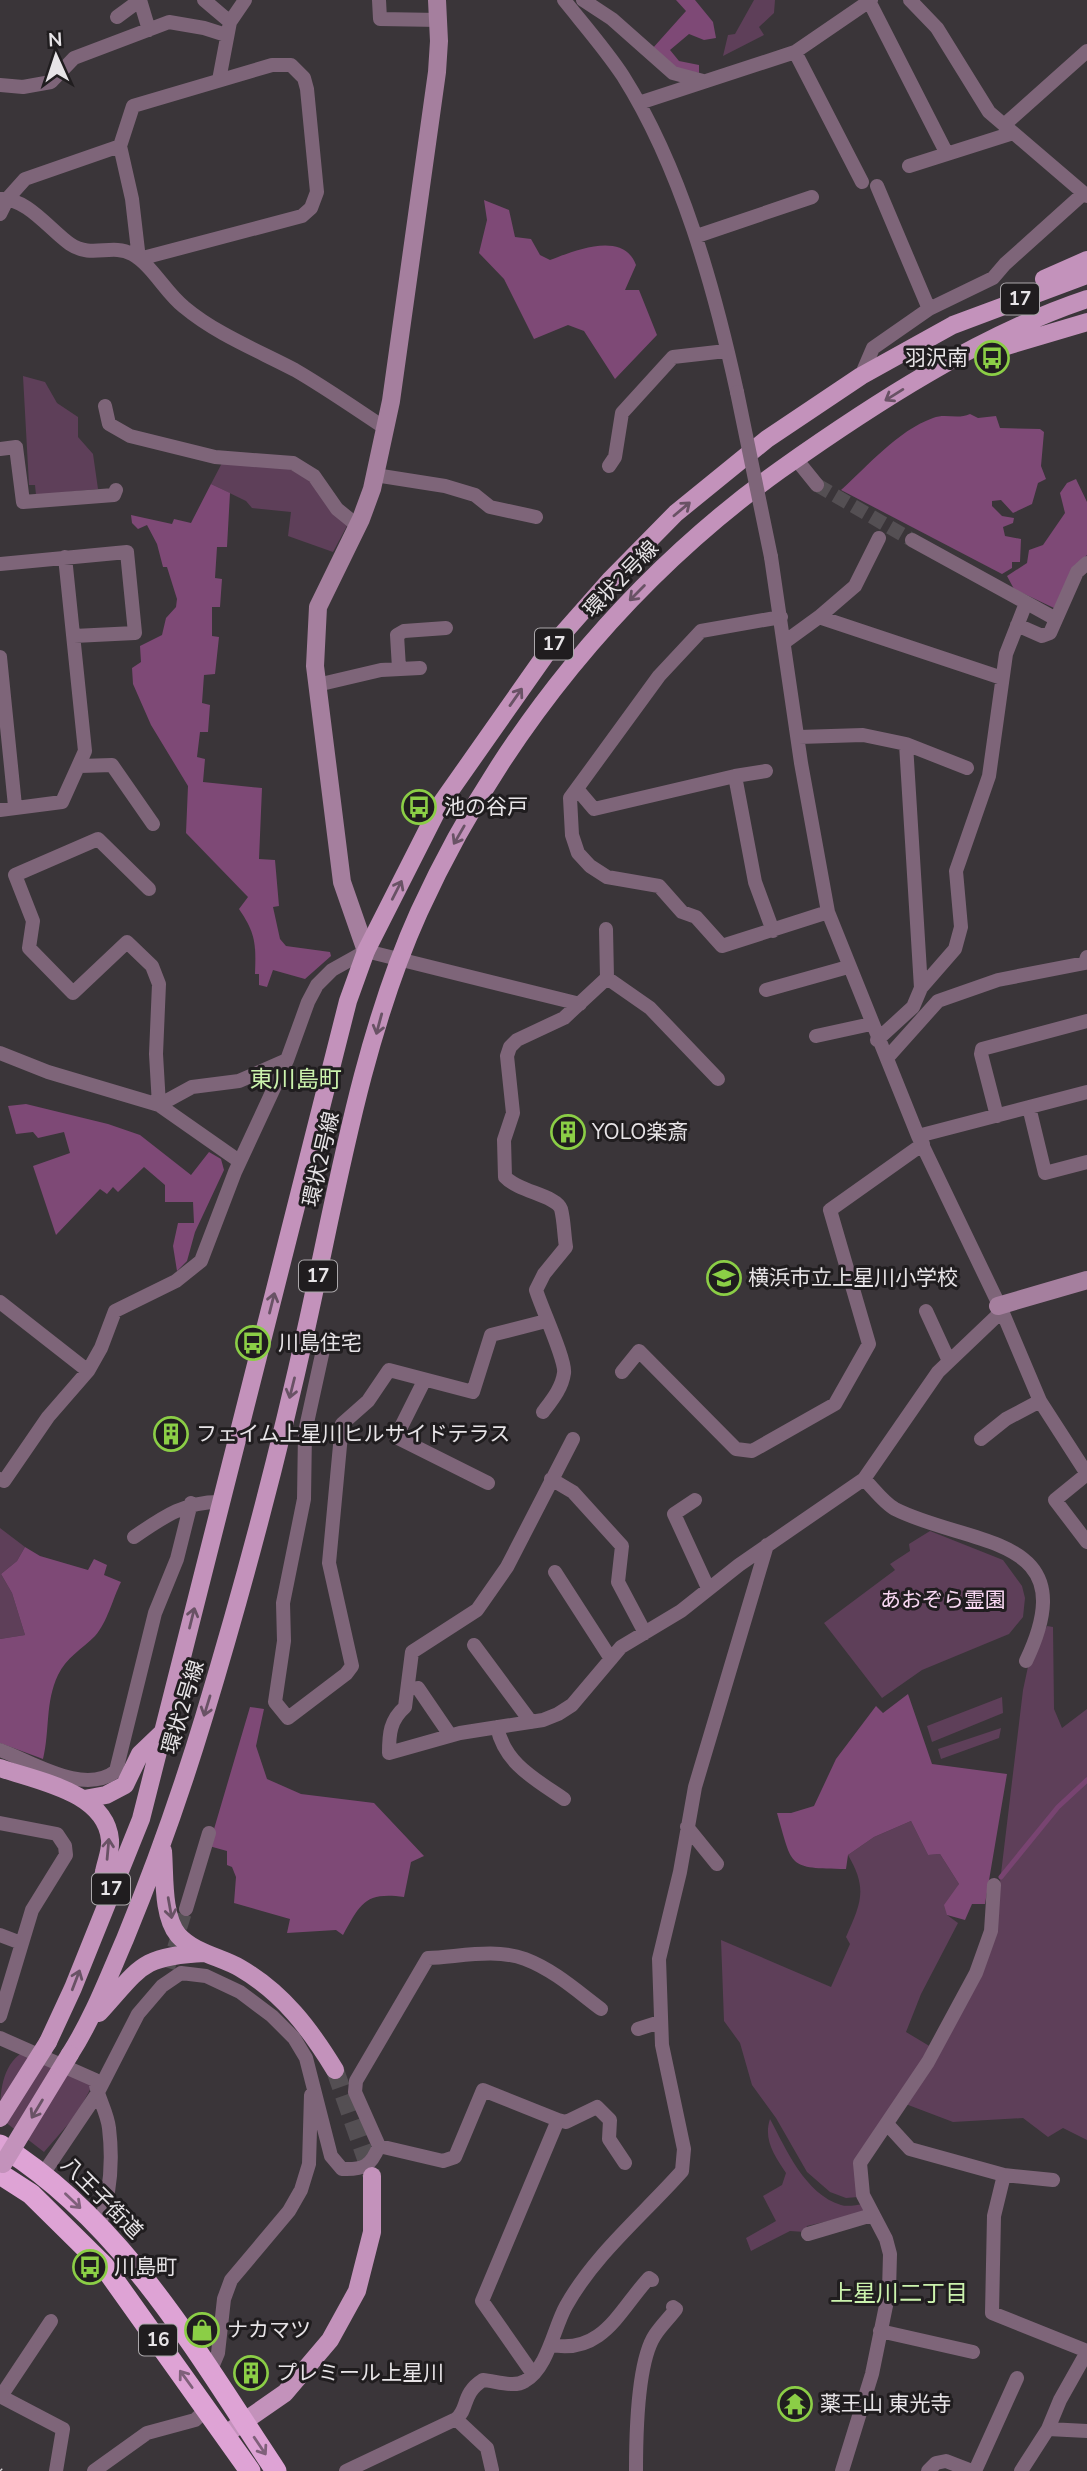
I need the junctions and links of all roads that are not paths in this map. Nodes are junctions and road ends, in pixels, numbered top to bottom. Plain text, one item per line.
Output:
1 (140, 0) edge
2 (204, 0) edge
3 (244, 0) edge
4 (379, 0) edge
5 (437, 0) edge
6 (564, 0) edge
7 (583, 0) edge
8 (911, 0) edge
9 (870, 1) edge
10 (117, 17) dead end
11 (439, 20) junction
12 (228, 29) junction
13 (149, 30) junction
14 (1087, 51) edge
15 (795, 52) junction
16 (219, 80) junction
17 (703, 81) junction
18 (0, 85) edge
19 (639, 103) junction
20 (1008, 129) junction
21 (120, 146) junction
22 (947, 154) junction
23 (909, 166) dead end
24 (1085, 195) edge
25 (812, 197) dead end
26 (4, 198) edge
27 (0, 214) edge
28 (697, 236) junction
29 (139, 259) junction
30 (1087, 260) edge
31 (1087, 275) edge
32 (1087, 299) edge
33 (929, 309) junction
34 (1087, 322) edge
35 (953, 325) junction
36 (726, 351) junction
37 (953, 360) junction
38 (861, 376) junction
39 (105, 405) dead end
40 (385, 428) junction
41 (0, 449) edge
42 (796, 459) junction
43 (610, 466) dead end
44 (375, 475) junction
45 (817, 485) tunnel mouth
46 (116, 490) dead end
47 (536, 517) dead end
48 (358, 526) junction
49 (879, 538) dead end
50 (912, 540) tunnel mouth
51 (65, 557) junction
52 (1087, 563) edge
53 (0, 564) edge
54 (1026, 603) junction
55 (780, 617) junction
56 (819, 617) junction
57 (1056, 619) junction
58 (1017, 625) junction
59 (446, 628) dead end
60 (74, 636) junction
61 (786, 641) junction
62 (0, 657) edge
63 (399, 668) junction
64 (420, 668) dead end
65 (1002, 678) junction
66 (317, 685) junction
67 (799, 737) junction
68 (906, 744) junction
69 (80, 766) junction
70 (766, 771) dead end
71 (978, 772) junction
72 (735, 776) junction
73 (577, 789) junction
74 (15, 806) junction
75 (0, 810) edge
76 (153, 824) dead end
77 (149, 889) dead end
78 (828, 912) junction
79 (607, 929) dead end
80 (773, 931) junction
81 (366, 951) junction
82 (401, 959) junction
83 (1086, 962) edge
84 (848, 967) junction
85 (607, 978) junction
86 (921, 988) junction
87 (766, 990) dead end
88 (580, 1004) junction
89 (1087, 1021) edge
90 (871, 1024) junction
91 (816, 1036) dead end
92 (877, 1040) junction
93 (0, 1053) edge
94 (887, 1058) junction
95 (287, 1060) junction
96 (718, 1079) dead end
97 (1087, 1092) edge
98 (159, 1105) junction
99 (1029, 1107) junction
100 (997, 1116) junction
101 (921, 1140) junction
102 (240, 1161) junction
103 (1087, 1162) edge
104 (1087, 1280) edge
105 (0, 1302) edge
106 (1000, 1308) junction
107 (926, 1311) dead end
108 (546, 1321) junction
109 (304, 1340) junction
110 (949, 1361) junction
111 (88, 1371) junction
112 (622, 1372) dead end
113 (424, 1381) junction
114 (1040, 1401) junction
115 (543, 1412) dead end
116 (573, 1439) dead end
117 (981, 1439) dead end
118 (1087, 1474) edge
119 (0, 1479) edge
120 (551, 1479) junction
121 (864, 1479) junction
122 (488, 1483) dead end
123 (695, 1500) dead end
124 (222, 1502) junction
125 (191, 1503) junction
126 (134, 1538) dead end
127 (1087, 1542) edge
128 (767, 1545) junction
129 (555, 1572) dead end
130 (708, 1588) junction
131 (645, 1633) junction
132 (474, 1645) dead end
133 (611, 1659) junction
134 (1026, 1661) dead end
135 (418, 1688) dead end
136 (531, 1722) junction
137 (497, 1727) junction
138 (163, 1732) junction
139 (450, 1735) junction
140 (0, 1750) edge
141 (0, 1768) edge
142 (84, 1799) junction
143 (564, 1799) dead end
144 (0, 1823) edge
145 (687, 1826) junction
146 (209, 1833) dead end
147 (163, 1848) junction
148 (717, 1864) dead end
149 (994, 1885) dead end
150 (103, 1908) junction
151 (186, 1909) tunnel mouth
152 (0, 1935) edge
153 (20, 1943) junction
154 (205, 1953) junction
155 (168, 1968) tunnel mouth
156 (162, 1986) junction
157 (601, 2009) dead end
158 (0, 2016) edge
159 (660, 2022) junction
160 (89, 2024) junction
161 (638, 2029) dead end
162 (0, 2038) edge
163 (334, 2070) tunnel mouth
164 (311, 2085) junction
165 (97, 2094) junction
166 (0, 2118) edge
167 (558, 2120) junction
168 (888, 2125) junction
169 (0, 2145) edge
170 (379, 2146) junction
171 (625, 2163) dead end
172 (0, 2167) edge
173 (0, 2174) edge
174 (43, 2174) junction
175 (1004, 2175) junction
176 (372, 2176) tunnel mouth
177 (1053, 2180) dead end
178 (872, 2215) junction
179 (99, 2227) junction
180 (808, 2234) dead end
181 (652, 2280) dead end
182 (673, 2307) dead end
183 (51, 2320) dead end
184 (880, 2330) junction
185 (551, 2345) junction
186 (973, 2351) dead end
187 (1087, 2351) edge
188 (210, 2372) junction
189 (533, 2374) junction
190 (1017, 2378) dead end
191 (0, 2396) edge
192 (208, 2408) junction
193 (456, 2419) junction
194 (243, 2421) junction
195 (1048, 2429) junction
196 (1087, 2431) edge
197 (226, 2434) junction
198 (492, 2470) edge
199 (56, 2471) edge
200 (94, 2471) edge
201 (250, 2471) edge
202 (276, 2471) edge
203 (346, 2471) edge
204 (636, 2471) edge
205 (842, 2471) edge
206 (928, 2471) edge
207 (973, 2471) edge
208 (1021, 2471) edge

1 - 10 street
1 - 13 street
2 - 12 street
3 - 12 street
4 - 11 street
5 - 11 street
6 - 19 street
7 - 17 street
8 - 20 street
9 - 15 street
9 - 22 street
11 - 40 street
12 - 13 street
12 - 16 street
13 - 18 street
14 - 20 street
15 - 17 street
15 - 33 street
16 - 21 street
16 - 29 street
17 - 19 street
19 - 28 street
20 - 22 street
20 - 24 street
21 - 26 street
21 - 29 street
22 - 23 street
24 - 33 street
25 - 28 street
26 - 27 street
26 - 29 street
28 - 36 street
29 - 40 street
30 - 35 main road
31 - 35 main road, 環状2号線 / 17
32 - 37 main road, 環状2号線 / 17
33 - 38 street
34 - 37 main road
35 - 38 main road, 環状2号線 / 17
36 - 43 street
36 - 55 street, bridge
37 -> 42 main road, 環状2号線 / 17
81 -> 38 main road, 環状2号線 / 17
39 - 48 street
40 - 44 street
41 - 46 street
42 - 45 street
42 -> 82 main road, 環状2号線 / 17
44 - 47 street
44 - 48 street
48 - 66 street
49 - 56 street
50 - 54 street
51 - 53 street
51 - 60 street
51 - 60 street
52 - 57 street
54 - 57 street
54 - 58 street
55 - 61 street
55 - 73 street
56 - 61 street
56 - 65 street
57 - 58 street
58 - 65 street
59 - 63 street
60 - 69 street
61 - 67 street
62 - 74 street
63 - 64 street
63 - 66 street
65 - 71 street
66 - 81 street
67 - 68 street
67 - 78 street
68 - 71 street
68 - 86 street
69 - 74 street
69 - 76 street
70 - 72 street
71 - 86 street
72 - 73 street
72 - 80 street
73 - 80 street
74 - 75 street
77 - 98 street
78 - 80 street
78 - 84 street
79 - 85 street
81 - 82 street
81 - 95 street
124 -> 81 main road, 環状2号線 / 17
82 - 88 street
82 -> 109 main road, 環状2号線 / 17
83 - 94 street
84 - 87 street
84 - 90 street
85 - 88 street
85 - 96 street
86 - 92 street
88 - 108 street
89 - 100 street
90 - 91 street
90 - 92 street
92 - 94 street
93 - 98 street
94 - 101 street
95 - 98 street
95 - 102 street
97 - 99 street
98 - 102 street
99 - 100 street
99 - 103 street
100 - 101 street
101 - 106 street
101 - 112 street
102 - 111 street
104 - 106 street
105 - 111 street
106 - 110 street
106 - 114 street
107 - 110 street
108 - 113 street
108 - 115 street
109 - 113 street
109 -> 147 main road, 環状2号線 / 17
110 - 121 street
111 - 119 street
113 - 122 street
114 - 117 street
114 - 118 street
116 - 120 street
118 - 127 street
120 - 131 street
120 - 139 street
121 - 128 street
121 - 134 street
123 - 130 street
124 - 125 street
138 -> 124 main road, 環状2号線 / 17
125 - 126 street
125 - 140 street
128 - 130 street
128 - 145 street
129 - 133 street
130 - 131 street
131 - 133 street
132 - 136 street
133 - 136 street
135 - 139 street
136 - 137 street
137 - 139 street
137 - 143 street
138 - 142 main road
138 - 150 main road, 環状2号線 / 17
141 - 142 main road
150 -> 142 main road
144 - 153 street
145 - 148 street
145 - 159 street
146 - 151 street
147 -> 154 main road
147 - 160 main road, 環状2号線 / 17
149 - 168 street
166 -> 150 main road, 環状2号線 / 17, bridge
152 - 153 street
153 - 158 street
154 - 160 main road
154 - 163 main road
155 - 156 street
156 - 164 street
156 - 165 street
157 - 170 street
159 - 161 street
159 - 185 street
160 -> 172 main road, 環状2号線 / 17, bridge
162 - 165 street
164 - 170 street
164 - 188 street
165 - 174 street
165 - 179 street
167 - 170 street
167 - 171 street
167 - 189 street
168 - 175 street
168 - 178 street
169 - 174 highway, 八王子街道 / 16
192 -> 173 highway, 16
174 -> 179 highway, 八王子街道 / 16
175 - 177 street
175 - 187 street
176 - 194 main road
178 - 180 street
178 - 184 street
179 - 188 highway, 八王子街道 / 16
181 - 185 street
182 - 204 street
183 - 191 street
184 - 186 street
184 - 205 street
185 - 189 street
187 - 195 street
188 - 194 highway, 八王子街道 / 16
189 - 193 street
190 - 207 street
191 - 199 street
192 - 197 highway, 16
192 - 200 street
193 - 198 street
193 - 203 street
194 - 197 main road
194 -> 202 highway, 八王子街道 / 16
195 - 196 street
195 - 208 street
197 - 201 highway, 16
206 - 207 street

